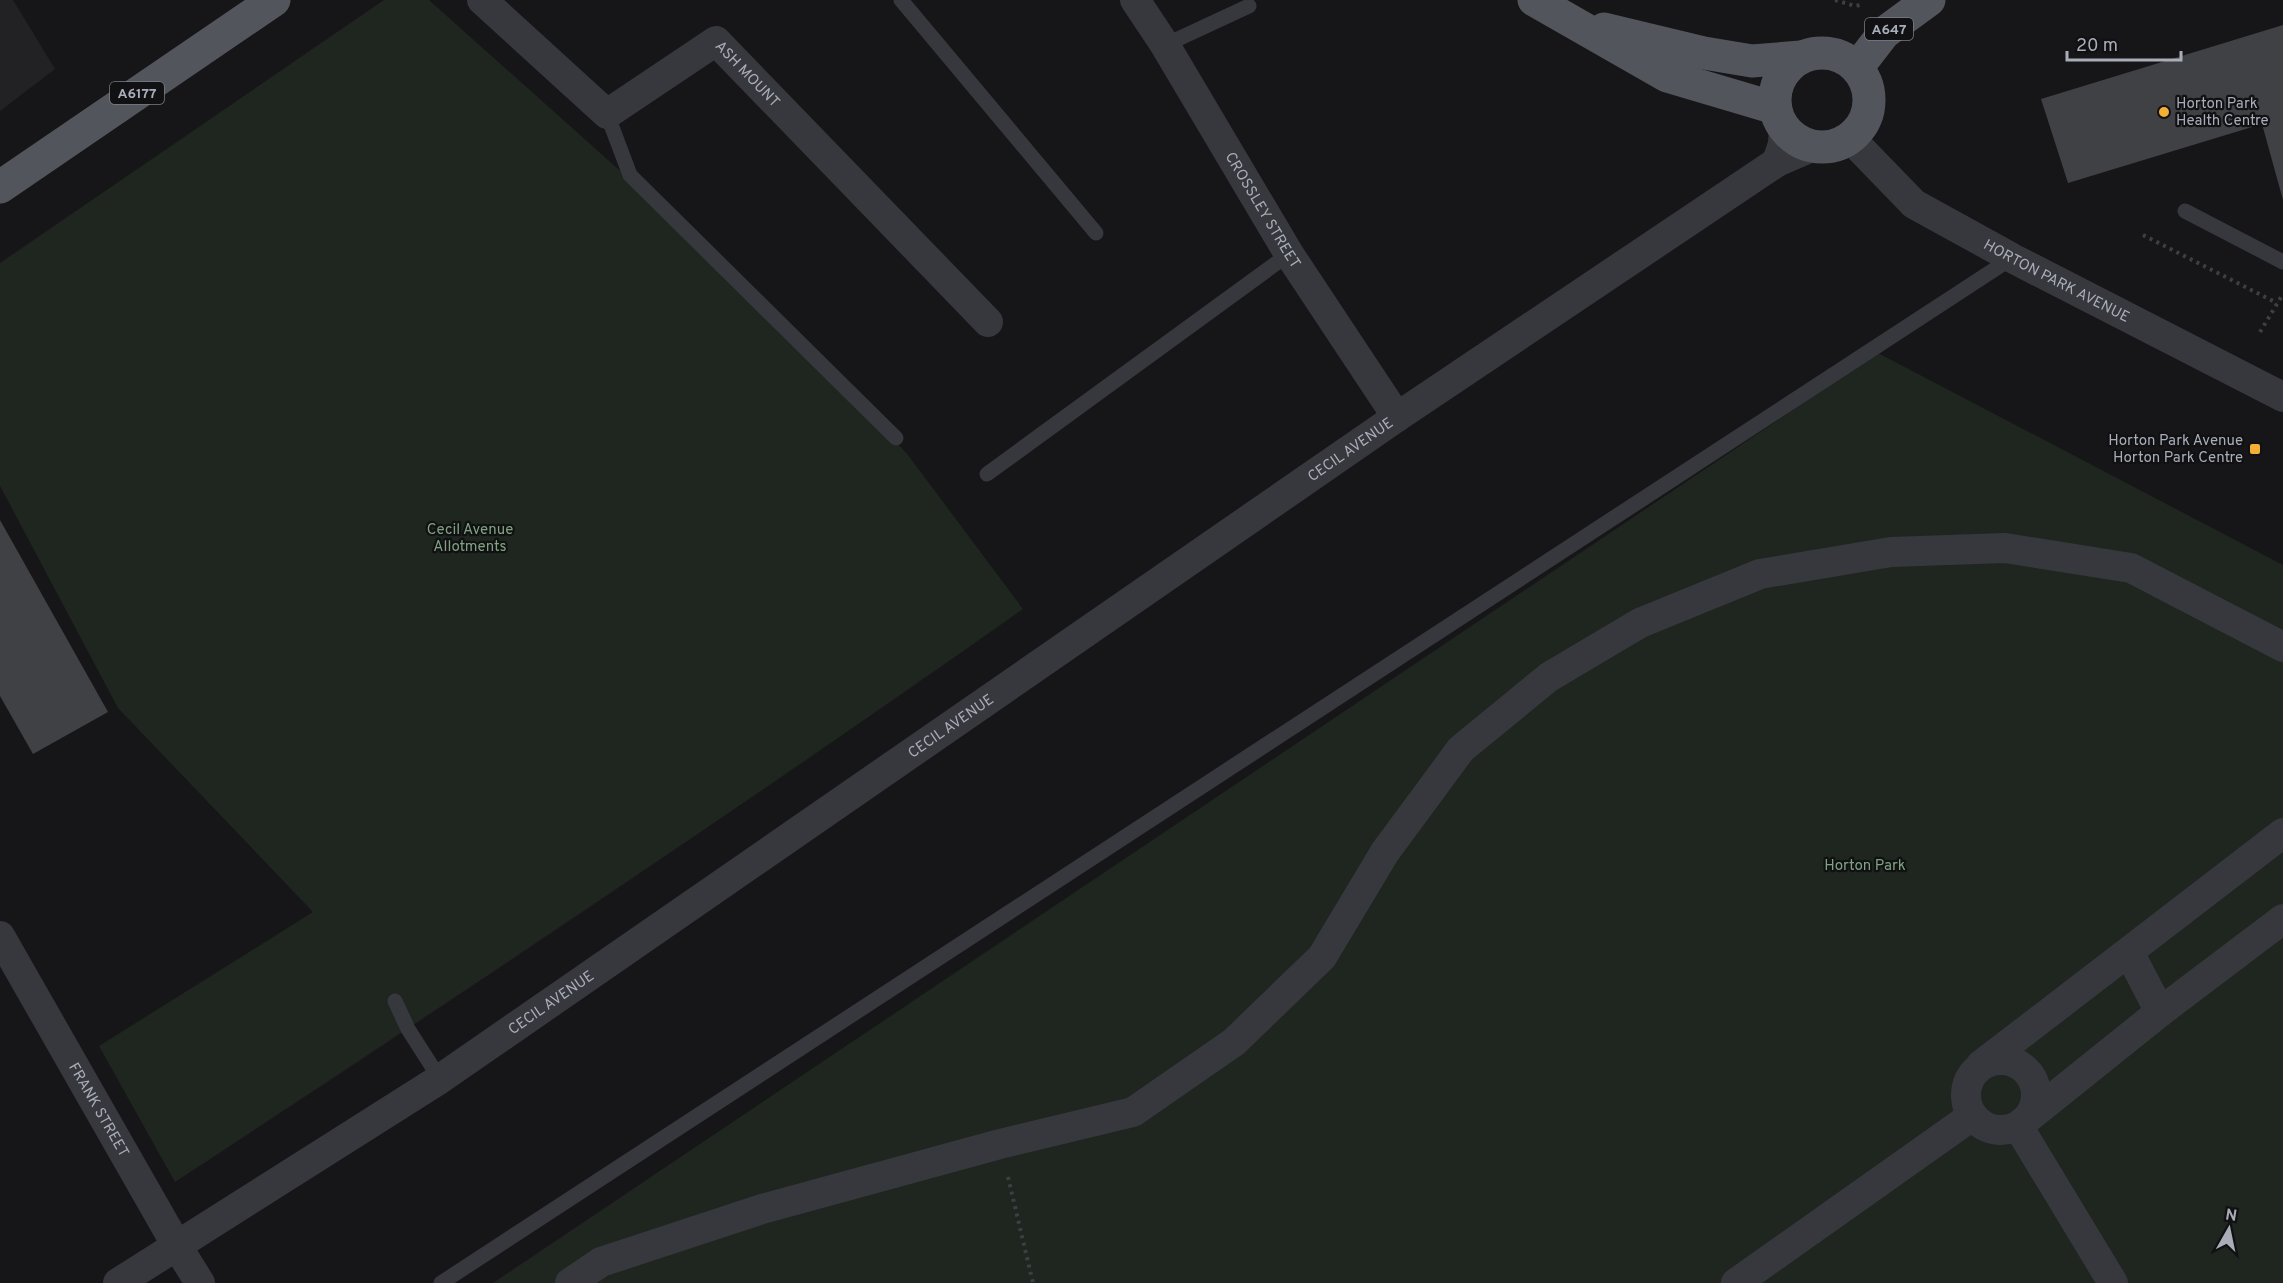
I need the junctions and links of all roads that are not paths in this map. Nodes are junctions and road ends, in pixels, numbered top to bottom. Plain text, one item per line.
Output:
1 (482, 0) edge
2 (901, 0) edge
3 (1135, 0) edge
4 (1534, 0) edge
5 (1929, 0) edge
6 (259, 4) edge
7 (1249, 6) dead end
8 (1579, 24) junction
9 (1165, 45) junction
10 (1801, 57) junction
11 (1857, 68) junction
12 (607, 114) junction
13 (1780, 118) junction
14 (1850, 138) junction
15 (1814, 146) junction
16 (1777, 162) junction
17 (0, 187) edge
18 (2185, 211) dead end
19 (1096, 233) dead end
20 (1289, 254) junction
21 (2012, 258) junction
22 (2283, 262) edge
23 (988, 322) dead end
24 (2283, 397) edge
25 (1397, 417) junction
26 (896, 438) dead end
27 (987, 474) dead end
28 (2283, 646) edge
29 (2280, 843) edge
30 (2283, 919) edge
31 (0, 936) edge
32 (2129, 952) junction
33 (395, 1001) dead end
34 (2160, 1012) junction
35 (1982, 1065) junction
36 (440, 1079) junction
37 (1972, 1116) junction
38 (2019, 1126) junction
39 (177, 1246) junction
40 (118, 1283) edge
41 (200, 1283) edge
42 (441, 1283) edge
43 (570, 1283) edge
44 (1736, 1283) edge
45 (2113, 1283) edge

1 - 12 street
2 - 19 lane
3 - 9 street, CROSSLEY STREET
4 - 8 main road
5 - 11 main road, A647
6 - 17 main road, A6177
7 - 9 lane
8 - 10 main road
8 - 13 main road
9 - 20 street, CROSSLEY STREET
10 - 11 main road
10 - 13 main road
11 - 14 main road
12 - 23 street, ASH MOUNT
12 - 26 lane
13 - 15 main road
13 - 16 street
14 - 15 main road
14 - 21 street, HORTON PARK AVENUE
15 - 16 street, CECIL AVENUE
16 - 25 street, CECIL AVENUE
18 - 22 lane
20 - 25 street, CROSSLEY STREET
20 - 27 lane
21 - 24 street, HORTON PARK AVENUE
21 - 42 lane
25 - 36 street, CECIL AVENUE
28 - 43 street
29 - 32 street
30 - 34 street
31 - 39 street, FRANK STREET
32 - 34 street
32 - 35 street
33 - 36 lane
34 - 38 street
35 - 37 street
35 - 38 street
36 - 39 street, CECIL AVENUE
37 - 38 street
37 - 44 street
38 - 45 street
39 - 40 street, CECIL AVENUE
39 - 41 street, FRANK STREET

